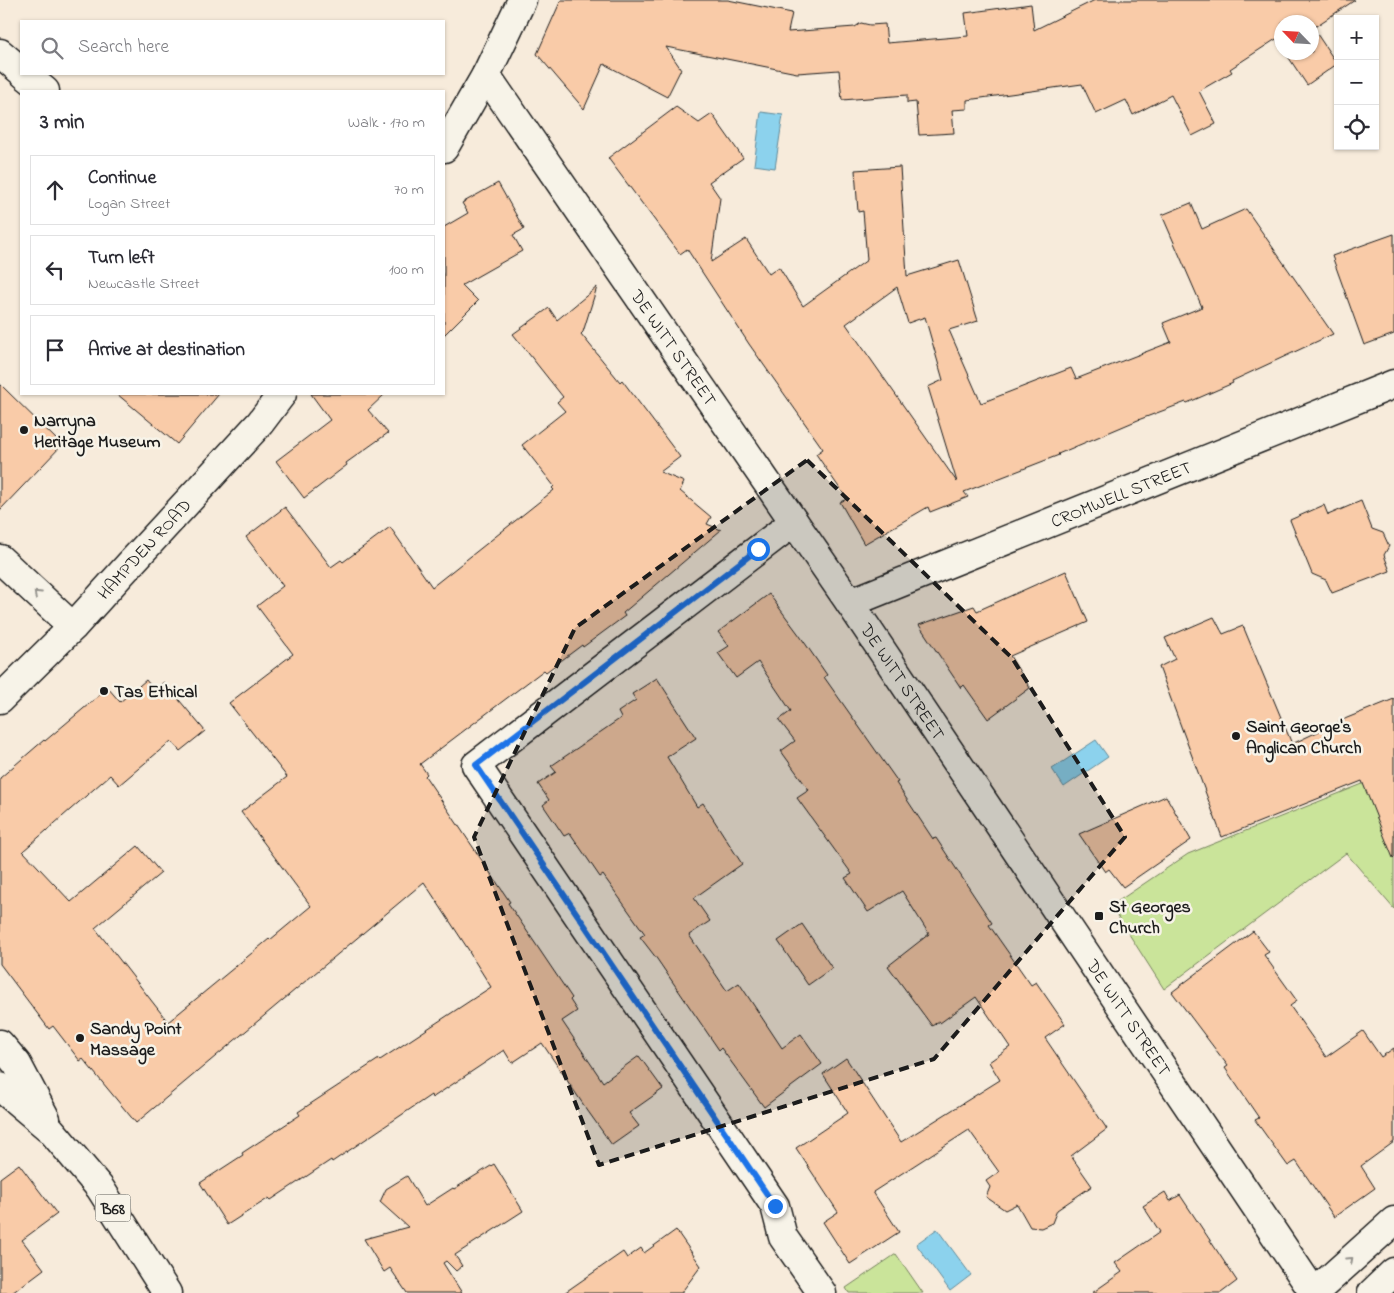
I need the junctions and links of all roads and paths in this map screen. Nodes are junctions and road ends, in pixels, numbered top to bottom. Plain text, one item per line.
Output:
1 (522, 0) edge
2 (0, 53) edge
3 (20, 70) edge
4 (25, 75) edge
5 (486, 75) junction
6 (44, 90) edge
7 (445, 146) edge
8 (1394, 384) edge
9 (281, 395) edge
10 (794, 522) junction
11 (0, 559) edge
12 (850, 603) junction
13 (72, 627) junction
14 (0, 700) edge
15 (0, 1044) edge
16 (0, 1088) edge
17 (51, 1130) junction
18 (1394, 1221) edge
19 (1394, 1272) edge
20 (167, 1293) edge
21 (822, 1293) edge
22 (1314, 1293) edge
23 (1372, 1293) edge

1 - 5 street
2 - 3 street
4 - 6 street
5 - 7 street
5 - 10 street, DE WITT STREET
8 - 12 street, CROMWELL STREET
9 - 13 street, HAMPDEN ROAD
10 - 12 street, DE WITT STREET
10 - 21 street
13 -> 11 street
12 - 22 street, DE WITT STREET
13 - 14 street, HAMPDEN ROAD
15 - 17 street, B68
16 - 17 street, B68
17 - 20 street, B68
22 -> 18 street
19 - 23 street

